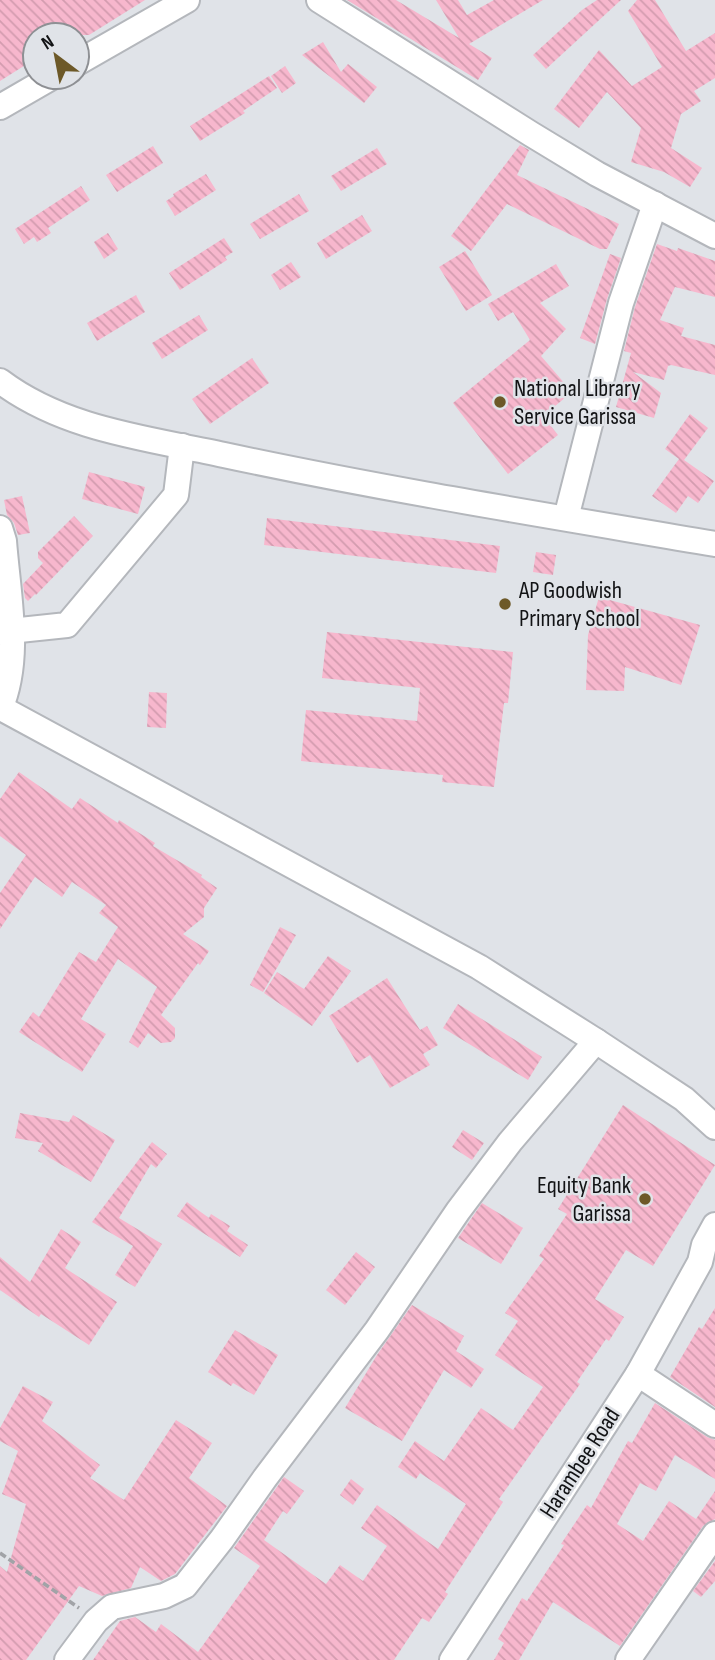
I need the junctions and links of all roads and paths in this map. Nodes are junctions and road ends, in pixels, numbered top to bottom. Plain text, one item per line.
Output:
1 (187, 0) edge
2 (319, 0) edge
3 (91, 55) edge
4 (28, 91) edge
5 (0, 107) edge
6 (655, 204) junction
7 (715, 236) edge
8 (0, 381) edge
9 (182, 446) junction
10 (565, 518) junction
11 (0, 528) edge
12 (715, 544) edge
13 (5, 632) edge
14 (1, 708) edge
15 (596, 1041) junction
16 (715, 1127) edge
17 (715, 1225) edge
18 (707, 1258) edge
19 (638, 1374) junction
20 (715, 1425) edge
21 (715, 1534) edge
22 (0, 1553) edge
23 (96, 1621) junction
24 (67, 1660) edge
25 (452, 1660) edge
26 (628, 1660) edge

1 - 3 street
2 - 6 street
4 - 5 street
6 - 7 street
6 - 10 street
8 - 9 street
9 - 10 street
9 - 13 street
10 - 12 street
11 - 13 street
13 - 14 street
14 - 15 street
15 - 16 street
15 - 23 street
17 - 18 street, Harambee Road
18 - 19 street, Harambee Road
19 - 20 street
19 - 25 street, Harambee Road
21 - 26 street
22 - 23 path
23 - 24 street

